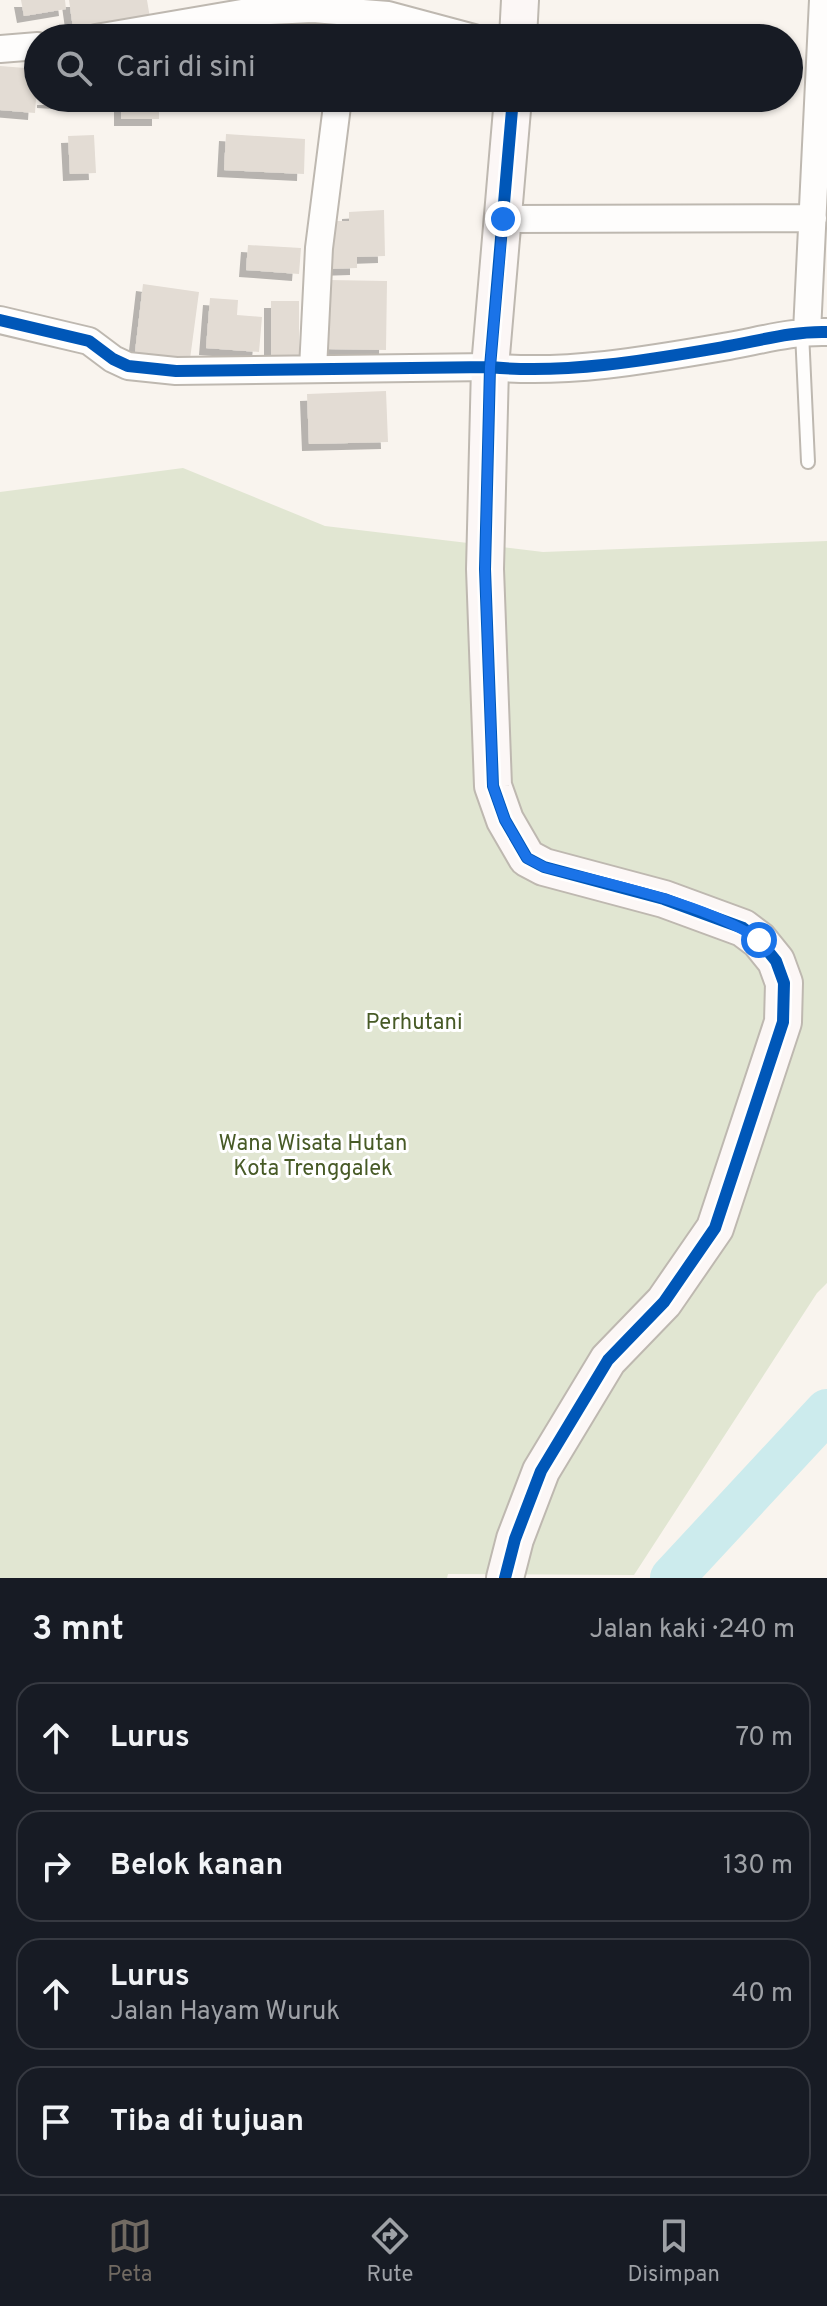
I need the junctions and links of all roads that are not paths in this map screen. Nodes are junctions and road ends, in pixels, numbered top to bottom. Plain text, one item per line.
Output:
1 (520, 0) edge
2 (823, 0) edge
3 (178, 24) edge
4 (345, 24) edge
5 (351, 24) edge
6 (422, 24) edge
7 (519, 24) edge
8 (24, 47) edge
9 (0, 49) edge
10 (336, 112) edge
11 (512, 112) edge
12 (813, 218) junction
13 (503, 219) junction
14 (0, 320) edge
15 (812, 332) edge
16 (490, 367) junction
17 (313, 369) junction
18 (808, 462) dead end
19 (505, 1578) edge

1 - 7 street
2 - 12 street
3 - 4 street
5 - 6 street
8 - 9 street
10 - 17 street
11 - 13 street
12 - 13 street
12 - 15 street
13 - 16 street
14 - 17 street
15 - 16 street
15 - 18 lane
16 - 17 street
16 - 19 street

